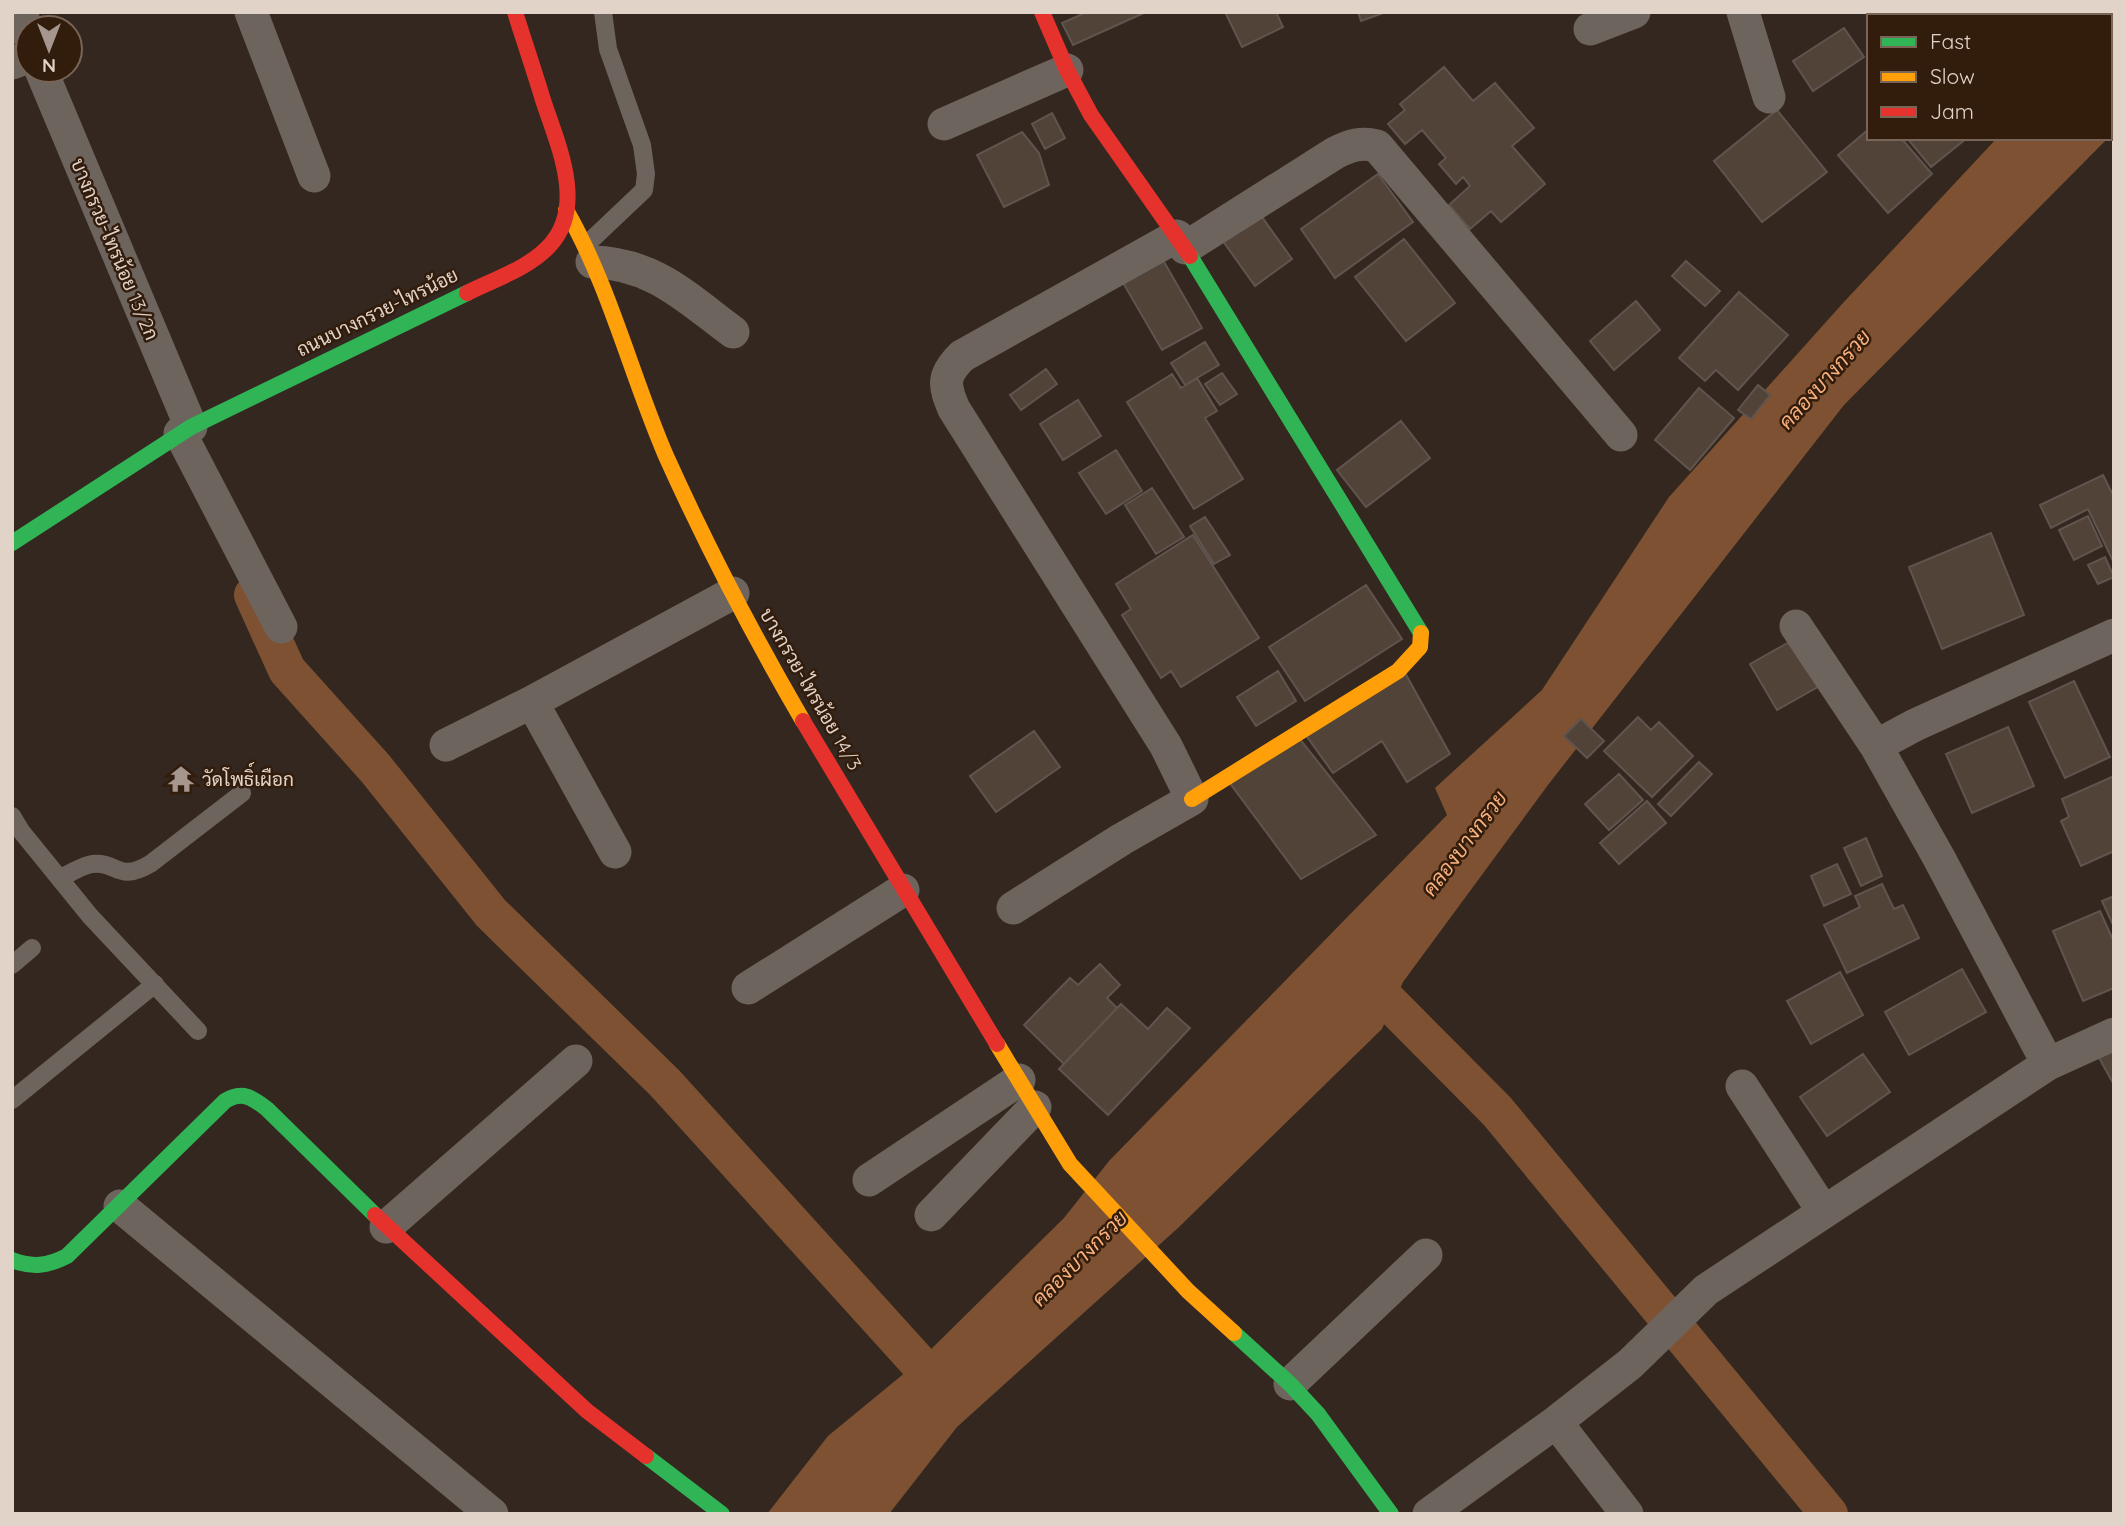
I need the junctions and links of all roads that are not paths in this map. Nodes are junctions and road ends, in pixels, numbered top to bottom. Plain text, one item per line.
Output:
1 (251, 12) edge
2 (515, 12) edge
3 (603, 12) edge
4 (1042, 12) edge
5 (1634, 12) edge
6 (1743, 12) edge
7 (1590, 29) dead end
8 (1067, 70) junction
9 (47, 84) edge
10 (1769, 97) dead end
11 (944, 124) dead end
12 (314, 176) dead end
13 (566, 209) junction
14 (1181, 242) junction
15 (589, 253) junction
16 (733, 332) dead end
17 (185, 430) junction
18 (1621, 435) dead end
19 (12, 543) edge
20 (733, 593) junction
21 (1796, 625) dead end
22 (281, 627) dead end
23 (2114, 635) edge
24 (533, 702) junction
25 (446, 745) dead end
26 (1876, 746) junction
27 (242, 793) dead end
28 (1192, 799) junction
29 (12, 816) edge
30 (615, 852) dead end
31 (61, 878) junction
32 (903, 890) junction
33 (1013, 908) dead end
34 (32, 948) dead end
35 (12, 965) edge
36 (155, 984) junction
37 (748, 988) dead end
38 (198, 1031) dead end
39 (2114, 1034) edge
40 (576, 1062) dead end
41 (2048, 1065) junction
42 (1742, 1086) dead end
43 (1027, 1094) junction
44 (12, 1100) edge
45 (869, 1180) dead end
46 (120, 1206) junction
47 (1823, 1211) junction
48 (931, 1215) dead end
49 (386, 1227) junction
50 (1426, 1255) dead end
51 (12, 1261) edge
52 (1290, 1384) junction
53 (1556, 1422) junction
54 (492, 1514) edge
55 (722, 1514) edge
56 (1391, 1514) edge
57 (1429, 1514) edge
58 (1627, 1514) edge

1 - 12 street
2 - 13 street, ถนนบางกรวย-ไทรน้อย
3 - 15 lane
4 - 8 street
5 - 7 street
6 - 10 street
8 - 11 street
8 - 14 street
9 - 17 street, บางกรวย-ไทรน้อย 13/2ก
13 - 15 street, บางกรวย-ไทรน้อย 14/3
13 - 17 street, ถนนบางกรวย-ไทรน้อย
14 - 18 street
14 - 28 street
14 - 28 street
15 - 16 street
15 - 20 street, บางกรวย-ไทรน้อย 14/3
17 - 19 street, ถนนบางกรวย-ไทรน้อย
17 - 22 street, บางกรวย-ไทรน้อย 13/2ก
20 - 24 street
20 - 32 street, บางกรวย-ไทรน้อย 14/3
21 - 26 street
23 - 26 street
24 - 25 street
24 - 30 street
26 - 41 street
27 - 31 lane
28 - 33 street
29 - 31 lane
31 - 36 lane
32 - 37 street
32 - 43 street, บางกรวย-ไทรน้อย 14/3
34 - 35 lane
36 - 38 lane
36 - 44 lane
39 - 41 street
40 - 49 street
41 - 47 street
42 - 47 street
43 - 45 street
43 - 48 street
43 - 52 street, บางกรวย-ไทรน้อย 14/3
46 - 49 street
46 - 51 street
46 - 54 street
47 - 53 street
49 - 55 street
50 - 52 street
52 - 56 street, บางกรวย-ไทรน้อย 14/3
53 - 57 street
53 - 58 street

